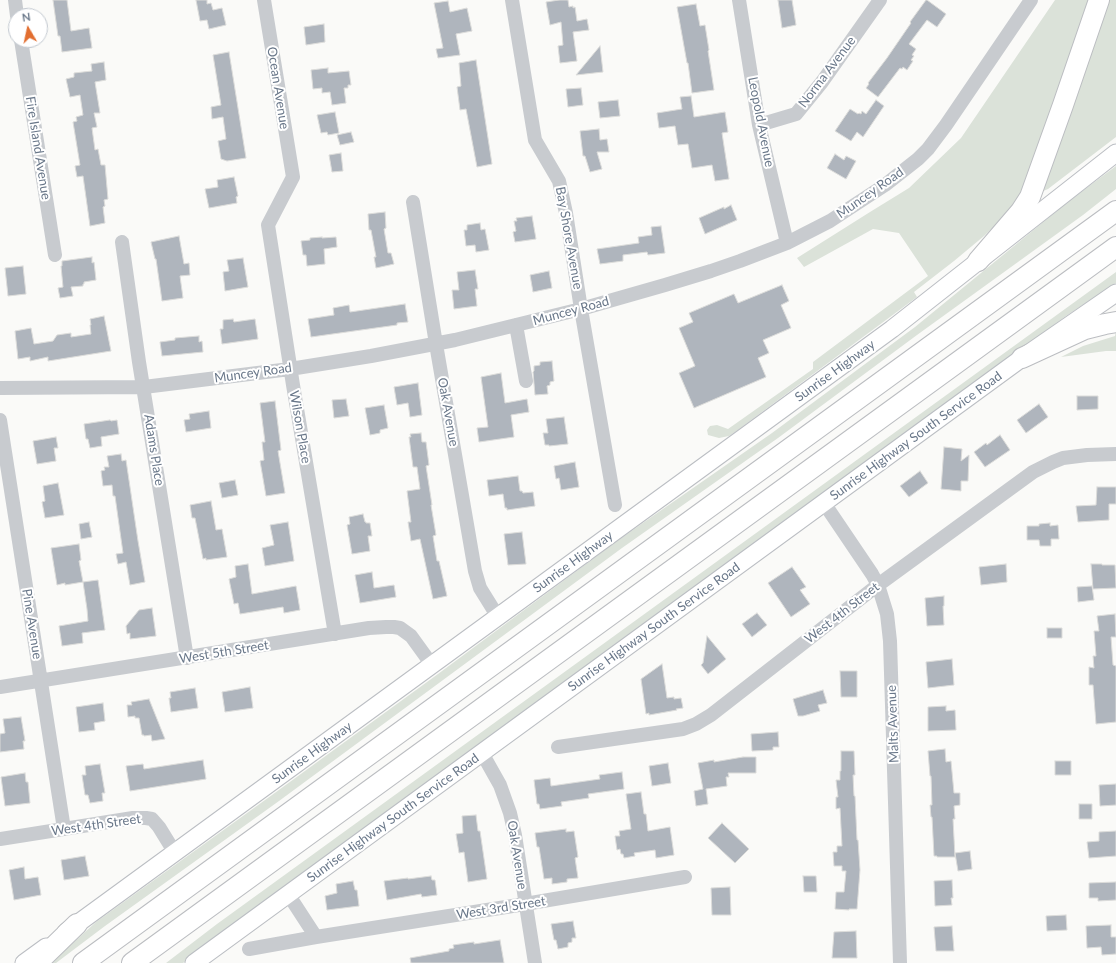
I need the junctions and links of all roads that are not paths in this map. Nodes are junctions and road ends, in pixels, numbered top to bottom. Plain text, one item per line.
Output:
1 (264, 0) edge
2 (512, 0) edge
3 (740, 0) edge
4 (880, 0) edge
5 (1031, 0) edge
6 (1099, 0) edge
7 (22, 48) edge
8 (759, 125) junction
9 (1116, 153) edge
10 (293, 177) joint
11 (413, 202) dead end
12 (1116, 211) edge
13 (122, 242) dead end
14 (787, 243) junction
15 (1116, 247) edge
16 (55, 255) dead end
17 (978, 261) junction
18 (1116, 293) edge
19 (581, 309) junction
20 (1116, 322) edge
21 (516, 325) junction
22 (436, 344) junction
23 (1022, 358) junction
24 (290, 369) junction
25 (526, 381) dead end
26 (144, 387) junction
27 (0, 388) edge
28 (0, 420) edge
29 (1116, 454) edge
30 (824, 503) junction
31 (615, 505) dead end
32 (878, 585) junction
33 (498, 617) junction
34 (335, 634) junction
35 (187, 658) junction
36 (432, 665) junction
37 (41, 681) junction
38 (0, 687) edge
39 (558, 747) dead end
40 (482, 753) junction
41 (64, 829) junction
42 (0, 839) edge
43 (174, 853) junction
44 (685, 877) dead end
45 (288, 894) junction
46 (525, 904) junction
47 (77, 924) junction
48 (316, 937) junction
49 (249, 949) dead end
50 (24, 963) edge
51 (37, 963) edge
52 (83, 963) edge
53 (132, 963) edge
54 (194, 963) edge
55 (535, 963) edge
56 (900, 963) edge

1 - 10 street, Ocean Avenue
2 - 19 street, Bay Shore Avenue
3 - 8 street, Leopold Avenue
4 - 8 street, Norma Avenue
5 - 14 street, Muncey Road
6 - 17 highway
7 - 16 street, Fire Island Avenue
8 - 14 street, Leopold Avenue
9 - 17 main road, Sunrise Highway
10 - 24 street, Wilson Place
11 - 22 street, Oak Avenue
12 - 52 highway
13 - 26 street, Adams Place
14 - 19 street, Muncey Road
15 - 53 highway
17 - 33 main road, Sunrise Highway
18 - 23 main road, Sunrise Highway South Service Road
19 - 21 street, Muncey Road
19 - 31 street, Bay Shore Avenue
20 - 23 highway
21 - 22 street, Muncey Road
21 - 25 street
22 - 24 street, Muncey Road
22 - 33 street, Oak Avenue
23 - 30 main road, Sunrise Highway South Service Road
24 - 26 street, Muncey Road
24 - 34 street, Wilson Place
26 - 27 street, Muncey Road
26 - 35 street, Adams Place
28 - 37 street, Pine Avenue
29 - 32 street, West 4th Street
30 - 32 street, Malts Avenue
30 - 40 main road, Sunrise Highway South Service Road
32 - 39 street, West 4th Street
32 - 56 street, Malts Avenue
33 - 36 main road, Sunrise Highway
34 - 35 street, West 5th Street
34 - 36 street, West 5th Street
35 - 37 street, West 5th Street
36 - 43 main road, Sunrise Highway
37 - 38 street, West 5th Street
37 - 41 street, Pine Avenue
40 - 45 main road, Sunrise Highway South Service Road
40 - 46 street, Oak Avenue
41 - 42 street, West 4th Street
41 - 43 street, West 4th Street
43 - 47 main road, Sunrise Highway
44 - 46 street, West 3rd Street
45 - 48 street
45 - 54 main road, Sunrise Highway South Service Road
46 - 48 street, West 3rd Street
46 - 55 street, Oak Avenue
47 - 50 main road, Sunrise Highway
47 - 51 highway
48 - 49 street, West 3rd Street

